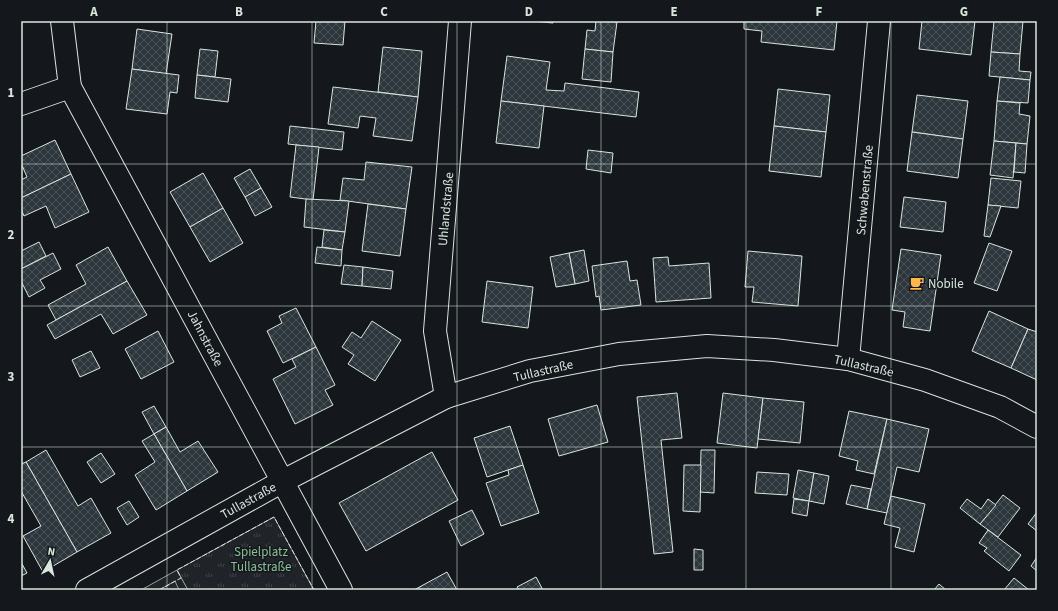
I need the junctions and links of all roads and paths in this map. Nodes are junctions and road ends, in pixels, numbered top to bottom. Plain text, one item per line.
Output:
1 (62, 21) edge
2 (460, 21) edge
3 (879, 21) edge
4 (70, 87) junction
5 (21, 104) edge
6 (848, 359) junction
7 (446, 397) junction
8 (1037, 427) edge
9 (283, 481) junction
10 (87, 590) edge
11 (341, 590) edge

1 - 4 street
2 - 7 street, Uhlandstraße
3 - 6 street, Schwabenstraße
4 - 5 street
4 - 9 street, Jahnstraße
6 - 7 street, Tullastraße
6 - 8 street, Tullastraße
7 - 9 street, Tullastraße
9 - 10 street, Tullastraße
9 - 11 street, Jahnstraße

